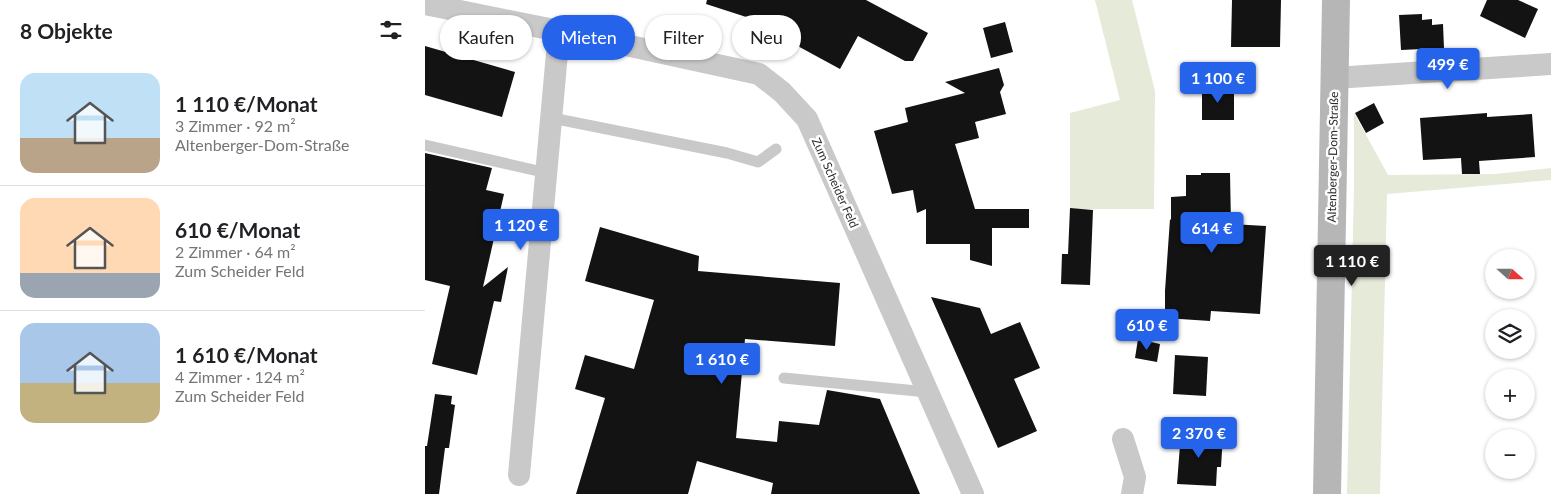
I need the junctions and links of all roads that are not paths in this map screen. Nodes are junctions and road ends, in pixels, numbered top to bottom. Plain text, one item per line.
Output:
1 (1336, 0) edge
2 (425, 4) edge
3 (542, 28) edge
4 (635, 47) edge
5 (557, 60) edge
6 (1551, 64) edge
7 (1334, 78) junction
8 (552, 118) junction
9 (425, 145) edge
10 (776, 149) dead end
11 (547, 173) junction
12 (784, 378) dead end
13 (927, 392) junction
14 (1123, 439) dead end
15 (519, 475) dead end
16 (973, 494) edge
17 (1132, 494) edge
18 (1327, 494) edge

1 - 7 main road, Altenberger-Dom-Straße
2 - 3 street, Zum Scheider Feld
4 - 13 street, Zum Scheider Feld
5 - 8 street
6 - 7 street
7 - 18 main road, Altenberger-Dom-Straße
8 - 10 lane
8 - 11 street
9 - 11 lane
11 - 15 street
12 - 13 lane
13 - 16 street, Zum Scheider Feld
14 - 17 street

